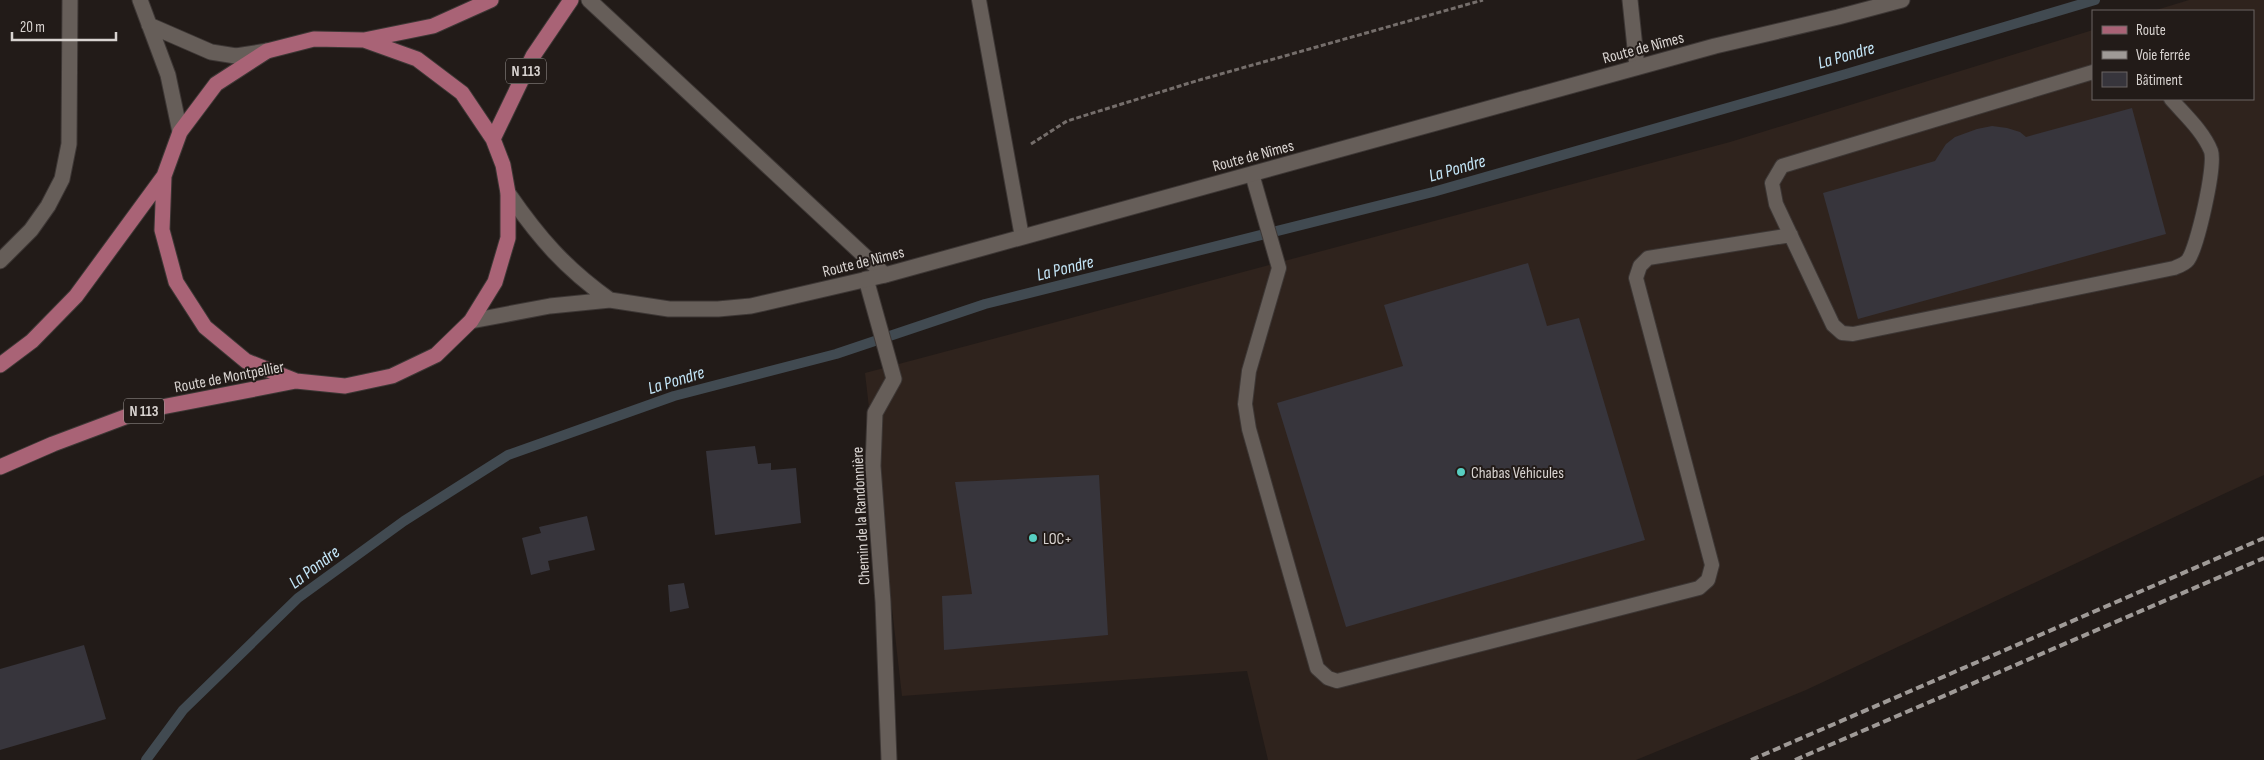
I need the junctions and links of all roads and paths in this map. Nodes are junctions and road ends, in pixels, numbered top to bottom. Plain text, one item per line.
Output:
1 (70, 0) edge
2 (140, 0) edge
3 (491, 0) edge
4 (589, 0) edge
5 (979, 0) edge
6 (1483, 0) edge
7 (1630, 0) edge
8 (1902, 0) edge
9 (569, 3) edge
10 (149, 25) junction
11 (364, 40) junction
12 (267, 51) junction
13 (1637, 67) junction
14 (2092, 72) edge
15 (2172, 100) edge
16 (180, 132) junction
17 (493, 139) junction
18 (1007, 159) junction
19 (1252, 174) junction
20 (164, 176) junction
21 (508, 193) junction
22 (1791, 235) junction
23 (1022, 237) junction
24 (0, 261) edge
25 (885, 275) junction
26 (866, 279) junction
27 (610, 300) junction
28 (471, 321) junction
29 (0, 365) edge
30 (296, 381) junction
31 (0, 467) edge
32 (889, 760) edge

1 - 24 street
2 - 10 street
3 - 11 main road
4 - 25 street
5 - 18 lane
6 - 18 path
7 - 13 street
8 - 13 street, Route de Nîmes
9 - 17 main road, N 113
10 - 12 street
10 - 16 street
11 - 12 main road
11 - 17 main road
12 - 16 main road
13 - 19 street, Route de Nîmes
14 - 22 lane
15 - 22 lane
16 - 20 main road
17 - 21 main road
18 - 23 lane
19 - 22 lane
19 - 23 street, Route de Nîmes
20 - 29 main road
20 - 30 main road
21 - 27 street, Route de Nîmes
21 - 28 main road
23 - 25 street, Route de Nîmes
25 - 26 street, Route de Nîmes
26 - 27 street, Route de Nîmes
26 - 32 street, Chemin de la Randonnière
27 - 28 street, Route de Nîmes
28 - 30 main road
30 - 31 main road, Route de Montpellier / N 113

